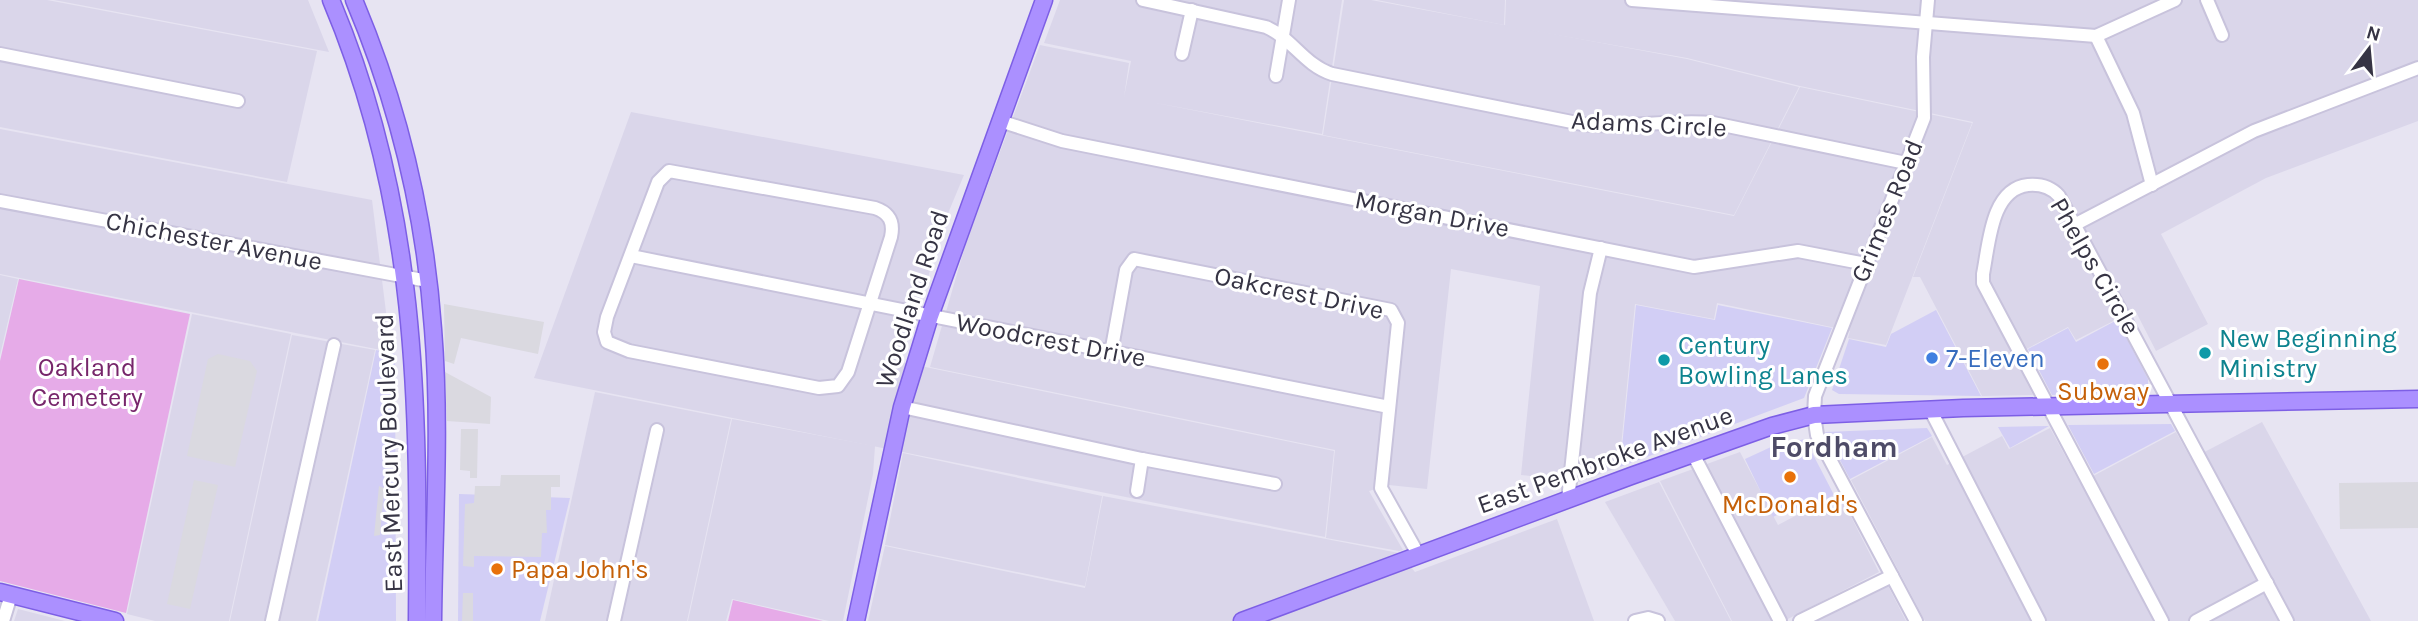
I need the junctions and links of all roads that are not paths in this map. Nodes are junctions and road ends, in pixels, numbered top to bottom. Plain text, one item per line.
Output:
1 (331, 0) edge
2 (354, 0) edge
3 (1044, 0) edge
4 (1143, 0) edge
5 (1289, 0) edge
6 (1633, 0) edge
7 (1928, 0) edge
8 (2175, 0) edge
9 (2207, 0) edge
10 (1192, 10) junction
11 (1926, 23) junction
12 (1281, 35) junction
13 (2096, 36) junction
14 (2222, 36) dead end
15 (0, 54) edge
16 (1182, 54) dead end
17 (1354, 63) dead end
18 (2418, 68) edge
19 (1276, 76) dead end
20 (1353, 78) junction
21 (237, 101) dead end
22 (1000, 121) junction
23 (1906, 163) junction
24 (2152, 185) junction
25 (0, 201) edge
26 (2076, 224) junction
27 (1601, 248) junction
28 (631, 256) junction
29 (1866, 264) junction
30 (406, 277) junction
31 (428, 281) junction
32 (870, 302) junction
33 (930, 316) junction
34 (334, 345) dead end
35 (1111, 353) junction
36 (2418, 399) edge
37 (2172, 404) junction
38 (902, 407) junction
39 (1389, 407) junction
40 (2048, 407) junction
41 (1930, 410) junction
42 (1814, 415) junction
43 (657, 430) dead end
44 (1693, 454) junction
45 (1142, 459) junction
46 (1275, 484) dead end
47 (1137, 491) dead end
48 (1568, 500) junction
49 (1418, 554) junction
50 (1892, 576) junction
51 (2267, 583) junction
52 (6, 594) edge
53 (3, 621) edge
54 (115, 621) edge
55 (272, 621) edge
56 (417, 621) edge
57 (433, 621) edge
58 (614, 621) edge
59 (856, 621) edge
60 (1242, 621) edge
61 (1635, 621) edge
62 (1658, 621) edge
63 (1780, 621) edge
64 (1800, 621) edge
65 (1916, 621) edge
66 (2039, 621) edge
67 (2162, 621) edge
68 (2196, 621) edge
69 (2287, 621) edge

1 - 30 main road, East Mercury Boulevard
2 - 31 main road, East Mercury Boulevard
3 - 22 main road, Woodland Road
4 - 10 street, Adams Circle
5 - 12 street
6 - 11 street
7 - 11 street, Grimes Road
8 - 13 street
9 - 14 street
10 - 12 street, Adams Circle
10 - 16 street
11 - 13 street
11 - 23 street, Grimes Road
12 - 19 street
12 - 20 street, Adams Circle
13 - 24 street
15 - 21 street
17 - 20 street
18 - 24 street
20 - 23 street, Adams Circle
22 - 27 street, Morgan Drive
22 - 33 main road, Woodland Road
23 - 29 street, Grimes Road
24 - 26 street
25 - 30 street, Chichester Avenue
26 - 37 street, Phelps Circle
26 - 40 street, Phelps Circle
27 - 29 street, Morgan Drive
27 - 48 street
28 - 32 street, Woodcrest Drive
28 - 32 street
28 - 32 street
29 - 42 street, Grimes Road
30 - 31 street, Chichester Avenue
30 - 56 main road, East Mercury Boulevard
31 - 57 main road, East Mercury Boulevard
32 - 33 street, Woodcrest Drive
33 - 35 street, Woodcrest Drive
33 - 38 main road, Woodland Road
34 - 55 street
35 - 39 street, Woodcrest Drive
35 - 39 street, Oakcrest Drive
36 - 37 main road, East Pembroke Avenue
37 - 40 main road, East Pembroke Avenue
37 - 51 street, Phelps Circle
38 - 45 street
38 - 59 main road, Woodland Road
39 - 49 street, Oakcrest Drive
40 - 41 main road, East Pembroke Avenue
40 - 67 street, Phelps Circle
41 - 42 main road, East Pembroke Avenue
41 - 66 street
42 - 44 main road, East Pembroke Avenue
42 - 50 street
43 - 58 street
44 - 48 main road, East Pembroke Avenue
44 - 63 street
45 - 46 street
45 - 47 street
48 - 49 main road, East Pembroke Avenue
49 - 60 main road, East Pembroke Avenue
50 - 64 street
50 - 65 street
51 - 68 street
51 - 69 street, Phelps Circle
52 - 53 street
52 - 54 main road
61 - 62 street

